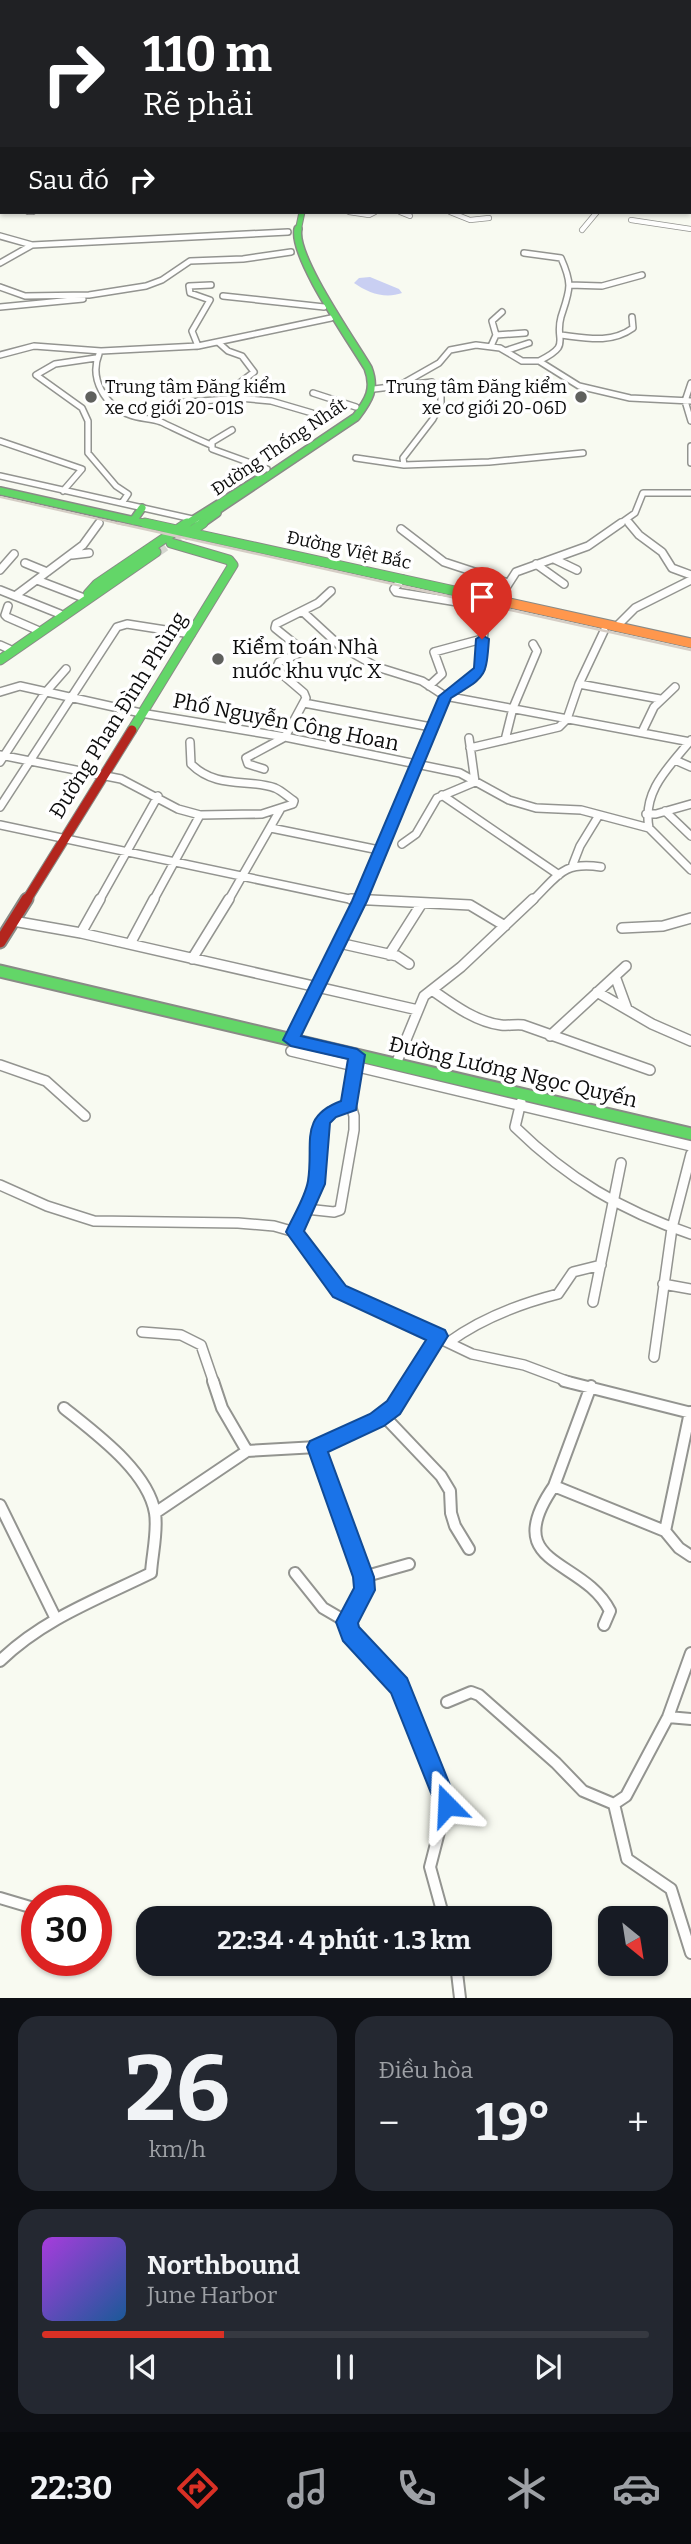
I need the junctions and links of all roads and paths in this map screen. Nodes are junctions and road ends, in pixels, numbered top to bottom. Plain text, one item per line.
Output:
1 (294, 214) edge
2 (302, 214) edge
3 (405, 214) edge
4 (455, 214) edge
5 (595, 214) edge
6 (410, 216) dead end
7 (489, 218) dead end
8 (631, 220) dead end
9 (691, 229) edge
10 (582, 230) dead end
11 (288, 232) junction
12 (0, 236) edge
13 (32, 245) junction
14 (292, 252) junction
15 (524, 253) dead end
16 (0, 263) edge
17 (642, 275) dead end
18 (211, 285) dead end
19 (569, 285) junction
20 (0, 287) edge
21 (91, 294) junction
22 (223, 296) dead end
23 (0, 307) edge
24 (324, 307) junction
25 (502, 312) dead end
26 (632, 317) dead end
27 (335, 318) junction
28 (525, 333) dead end
29 (496, 335) junction
30 (561, 335) junction
31 (219, 343) junction
32 (529, 343) dead end
33 (198, 346) junction
34 (491, 346) junction
35 (101, 351) junction
36 (505, 351) junction
37 (0, 355) edge
38 (96, 358) junction
39 (539, 361) junction
40 (691, 383) edge
41 (396, 387) junction
42 (370, 389) junction
43 (313, 393) dead end
44 (236, 398) junction
45 (688, 401) edge
46 (177, 403) dead end
47 (356, 407) junction
48 (312, 413) dead end
49 (691, 421) edge
50 (233, 430) dead end
51 (0, 441) edge
52 (211, 444) junction
53 (691, 446) edge
54 (583, 453) dead end
55 (356, 458) dead end
56 (691, 462) edge
57 (404, 465) junction
58 (0, 476) edge
59 (264, 476) junction
60 (0, 491) edge
61 (63, 491) junction
62 (691, 493) edge
63 (122, 503) junction
64 (142, 508) junction
65 (201, 520) junction
66 (626, 520) junction
67 (133, 521) junction
68 (99, 523) dead end
69 (401, 529) dead end
70 (183, 532) junction
71 (167, 542) junction
72 (153, 552) tunnel mouth
73 (89, 553) dead end
74 (14, 554) dead end
75 (71, 555) junction
76 (554, 559) junction
77 (25, 563) dead end
78 (536, 564) junction
79 (0, 570) edge
80 (577, 570) dead end
81 (47, 572) junction
82 (691, 577) edge
83 (402, 579) junction
84 (37, 580) junction
85 (509, 583) junction
86 (564, 584) dead end
87 (0, 590) edge
88 (331, 591) dead end
89 (15, 596) junction
90 (88, 596) junction
91 (498, 600) junction
92 (8, 606) dead end
93 (303, 611) junction
94 (60, 614) junction
95 (616, 626) junction
96 (37, 630) junction
97 (604, 631) dead end
98 (191, 634) junction
99 (482, 639) junction
100 (691, 643) edge
101 (533, 644) dead end
102 (2, 652) edge
103 (66, 668) dead end
104 (579, 684) junction
105 (429, 686) junction
106 (675, 687) dead end
107 (0, 692) edge
108 (45, 693) junction
109 (445, 696) junction
110 (70, 697) junction
111 (660, 699) junction
112 (304, 703) junction
113 (513, 708) junction
114 (141, 713) junction
115 (567, 719) junction
116 (432, 727) junction
117 (642, 732) junction
118 (285, 737) junction
119 (469, 738) dead end
120 (505, 740) junction
121 (691, 741) edge
122 (190, 742) dead end
123 (470, 748) junction
124 (1, 758) edge
125 (675, 760) junction
126 (30, 761) junction
127 (414, 765) junction
128 (691, 766) edge
129 (264, 769) dead end
130 (102, 775) junction
131 (475, 782) junction
132 (442, 795) junction
133 (158, 796) junction
134 (691, 804) edge
135 (0, 807) edge
136 (279, 810) junction
137 (665, 811) junction
138 (646, 814) junction
139 (200, 815) junction
140 (599, 815) junction
141 (0, 825) edge
142 (271, 828) junction
143 (649, 828) junction
144 (691, 836) edge
145 (64, 839) junction
146 (402, 844) dead end
147 (379, 850) junction
148 (125, 851) junction
149 (175, 860) junction
150 (573, 864) junction
151 (601, 867) dead end
152 (691, 870) edge
153 (559, 875) junction
154 (244, 876) junction
155 (359, 901) junction
156 (422, 903) junction
157 (691, 918) edge
158 (13, 921) junction
159 (505, 926) junction
160 (622, 928) dead end
161 (81, 933) junction
162 (0, 942) edge
163 (339, 943) junction
164 (130, 944) junction
165 (389, 955) junction
166 (192, 959) junction
167 (409, 964) dead end
168 (626, 966) dead end
169 (0, 971) edge
170 (615, 976) junction
171 (318, 988) junction
172 (432, 990) junction
173 (597, 992) junction
174 (418, 1010) junction
175 (628, 1010) junction
176 (550, 1036) junction
177 (691, 1041) edge
178 (291, 1045) junction
179 (356, 1061) junction
180 (396, 1064) junction
181 (0, 1065) edge
182 (650, 1070) dead end
183 (524, 1093) junction
184 (350, 1105) junction
185 (520, 1105) junction
186 (85, 1116) dead end
187 (691, 1134) edge
188 (691, 1146) edge
189 (691, 1153) edge
190 (621, 1163) dead end
191 (0, 1185) edge
192 (613, 1205) junction
193 (306, 1209) junction
194 (672, 1228) junction
195 (295, 1232) junction
196 (691, 1234) edge
197 (601, 1265) junction
198 (663, 1284) junction
199 (691, 1289) edge
200 (593, 1302) dead end
201 (142, 1332) dead end
202 (438, 1336) junction
203 (449, 1342) junction
204 (654, 1357) dead end
205 (591, 1386) junction
206 (64, 1408) dead end
207 (690, 1413) edge
208 (383, 1415) junction
209 (317, 1447) junction
210 (247, 1451) junction
211 (554, 1486) junction
212 (0, 1505) edge
213 (155, 1513) junction
214 (665, 1531) junction
215 (469, 1549) dead end
216 (691, 1556) edge
217 (409, 1564) dead end
218 (295, 1573) dead end
219 (363, 1577) junction
220 (55, 1617) junction
221 (347, 1622) junction
222 (604, 1625) dead end
223 (691, 1653) edge
224 (0, 1661) edge
225 (447, 1702) dead end
226 (668, 1717) junction
227 (691, 1719) edge
228 (614, 1804) junction
229 (0, 1898) edge
230 (21, 1904) edge
231 (441, 1906) edge
232 (691, 1953) edge
233 (457, 1976) edge
234 (460, 1998) edge

1 - 11 main road
2 - 27 main road, Đường Thống Nhất
3 - 6 street
4 - 7 street
5 - 10 street
8 - 9 street
11 - 13 street
11 - 14 main road, Đường Thống Nhất
12 - 13 street
13 - 16 street
14 - 21 street
14 - 24 main road, Đường Thống Nhất
15 - 19 street
17 - 19 street
18 - 33 street
19 - 30 street
20 - 21 street
21 - 23 street
22 - 24 street
24 - 27 main road, Đường Thống Nhất
25 - 29 street
26 - 30 street
27 - 31 street
27 - 42 main road, Đường Thống Nhất
28 - 29 street
29 - 34 street
30 - 39 street
31 - 33 street
31 - 44 street
32 - 36 street
33 - 35 street
34 - 36 street
34 - 41 street
35 - 37 street
35 - 38 street
36 - 39 street
38 - 52 street
38 - 63 street
39 - 45 street
40 - 45 street
41 - 42 street
41 - 57 street
42 - 47 main road, Đường Thống Nhất
42 - 59 main road, Đường Thống Nhất
43 - 47 street
44 - 46 street
44 - 48 street
45 - 49 street
47 - 59 main road, Đường Thống Nhất
50 - 52 street
51 - 61 street
52 - 59 street
53 - 56 street
54 - 57 street
55 - 57 street
58 - 61 street
59 - 65 main road, Đường Thống Nhất
60 - 67 main road, Đường Việt Bắc
61 - 63 street
62 - 66 street
63 - 64 street
64 - 65 street
64 - 67 main road
65 - 70 main road, Đường Thống Nhất
66 - 76 street
66 - 82 street
67 - 70 main road, Đường Việt Bắc
68 - 75 street
69 - 85 street
70 - 71 main road, Đường Thống Nhất
70 - 83 main road, Đường Việt Bắc
71 - 90 main road, Đường Thống Nhất
71 - 98 main road, Đường Phan Đình Phùng
72 - 90 main road
73 - 75 street
74 - 79 street
75 - 81 street
76 - 78 street
76 - 80 street
77 - 81 street
78 - 85 street
78 - 86 street
81 - 84 street
82 - 95 street
83 - 91 main road, Đường Việt Bắc
83 - 99 street
84 - 89 street
84 - 90 street
85 - 91 street
87 - 89 street
88 - 93 street
89 - 94 street
90 - 94 main road
90 - 102 main road
91 - 95 main road, Đường Việt Bắc
92 - 96 street
93 - 105 street
93 - 112 street
94 - 96 main road
95 - 100 main road, Đường Việt Bắc
96 - 102 main road
97 - 104 street
98 - 110 street
98 - 114 main road, Đường Phan Đình Phùng
99 - 105 street
99 - 109 street
101 - 113 street
103 - 108 street
104 - 111 street
104 - 115 street
105 - 109 street
106 - 111 street
107 - 108 street, Phố Nguyễn Công Hoan
108 - 110 street, Phố Nguyễn Công Hoan
108 - 124 street
109 - 113 street
109 - 116 street
110 - 114 street, Phố Nguyễn Công Hoan
110 - 126 street
111 - 117 street
112 - 116 street
112 - 118 street
113 - 115 street
113 - 120 street
114 - 118 street, Phố Nguyễn Công Hoan
114 - 130 main road, Đường Phan Đình Phùng
115 - 117 street
115 - 120 street
116 - 127 street
117 - 121 street
118 - 127 street, Phố Nguyễn Công Hoan
118 - 129 street
119 - 123 street
120 - 123 street
121 - 125 street
122 - 136 street
123 - 131 street
124 - 126 street
125 - 128 street
125 - 138 street
126 - 130 street
126 - 135 street
127 - 131 street, Phố Nguyễn Công Hoan
127 - 147 street
130 - 133 street
130 - 145 main road, Đường Phan Đình Phùng
131 - 132 street
131 - 140 street, Phố Nguyễn Công Hoan
132 - 146 street
132 - 153 street
133 - 139 street
133 - 148 street
134 - 137 street
136 - 139 street
136 - 142 street
137 - 138 street
137 - 144 street
138 - 143 street
139 - 149 street
140 - 143 street, Phố Nguyễn Công Hoan
140 - 150 street
141 - 145 street
142 - 147 street
142 - 154 street
143 - 152 street
145 - 148 street
145 - 158 main road, Đường Phan Đình Phùng
147 - 155 street
148 - 149 street
148 - 161 street
149 - 154 street
149 - 164 street
150 - 151 street
150 - 153 street
153 - 159 street
154 - 155 street
154 - 166 street
155 - 156 street
155 - 163 street
156 - 159 street
156 - 165 street
157 - 160 street
158 - 161 street
158 - 162 main road, Đường Phan Đình Phùng
159 - 172 street
161 - 164 street
163 - 165 street
163 - 171 street
164 - 166 street
165 - 167 street
166 - 171 street
168 - 170 street
169 - 178 main road, Đường Lương Ngọc Quyến
170 - 173 street
170 - 175 street
171 - 174 street
171 - 178 street
172 - 174 street
172 - 176 street
173 - 175 street
173 - 176 street
174 - 180 street
175 - 177 street
176 - 182 street
178 - 179 main road, Đường Lương Ngọc Quyến
179 - 180 main road, Đường Lương Ngọc Quyến
179 - 184 street
179 - 185 street
180 - 183 main road, Đường Lương Ngọc Quyến
181 - 186 street
183 - 185 street
183 - 187 main road, Đường Lương Ngọc Quyến
184 - 193 street
184 - 193 street
185 - 188 street
185 - 192 street
189 - 194 street
190 - 192 street
191 - 195 street
192 - 194 street
192 - 197 street
193 - 195 street
194 - 196 street
194 - 198 street
195 - 202 street
197 - 200 street
197 - 203 street
198 - 199 street
198 - 204 street
201 - 210 street
202 - 203 street
202 - 208 street
203 - 205 street
205 - 207 street
205 - 211 street
206 - 213 street
207 - 214 street
208 - 209 street
208 - 215 street
209 - 210 street
209 - 219 street
210 - 213 street
211 - 214 street
211 - 222 street
212 - 220 street
213 - 220 street
214 - 216 street
217 - 219 street
218 - 221 street
219 - 221 street
220 - 224 street
221 - 231 street
223 - 226 street
225 - 228 street
226 - 227 street
226 - 228 street
228 - 232 street
229 - 230 street
233 - 234 street

